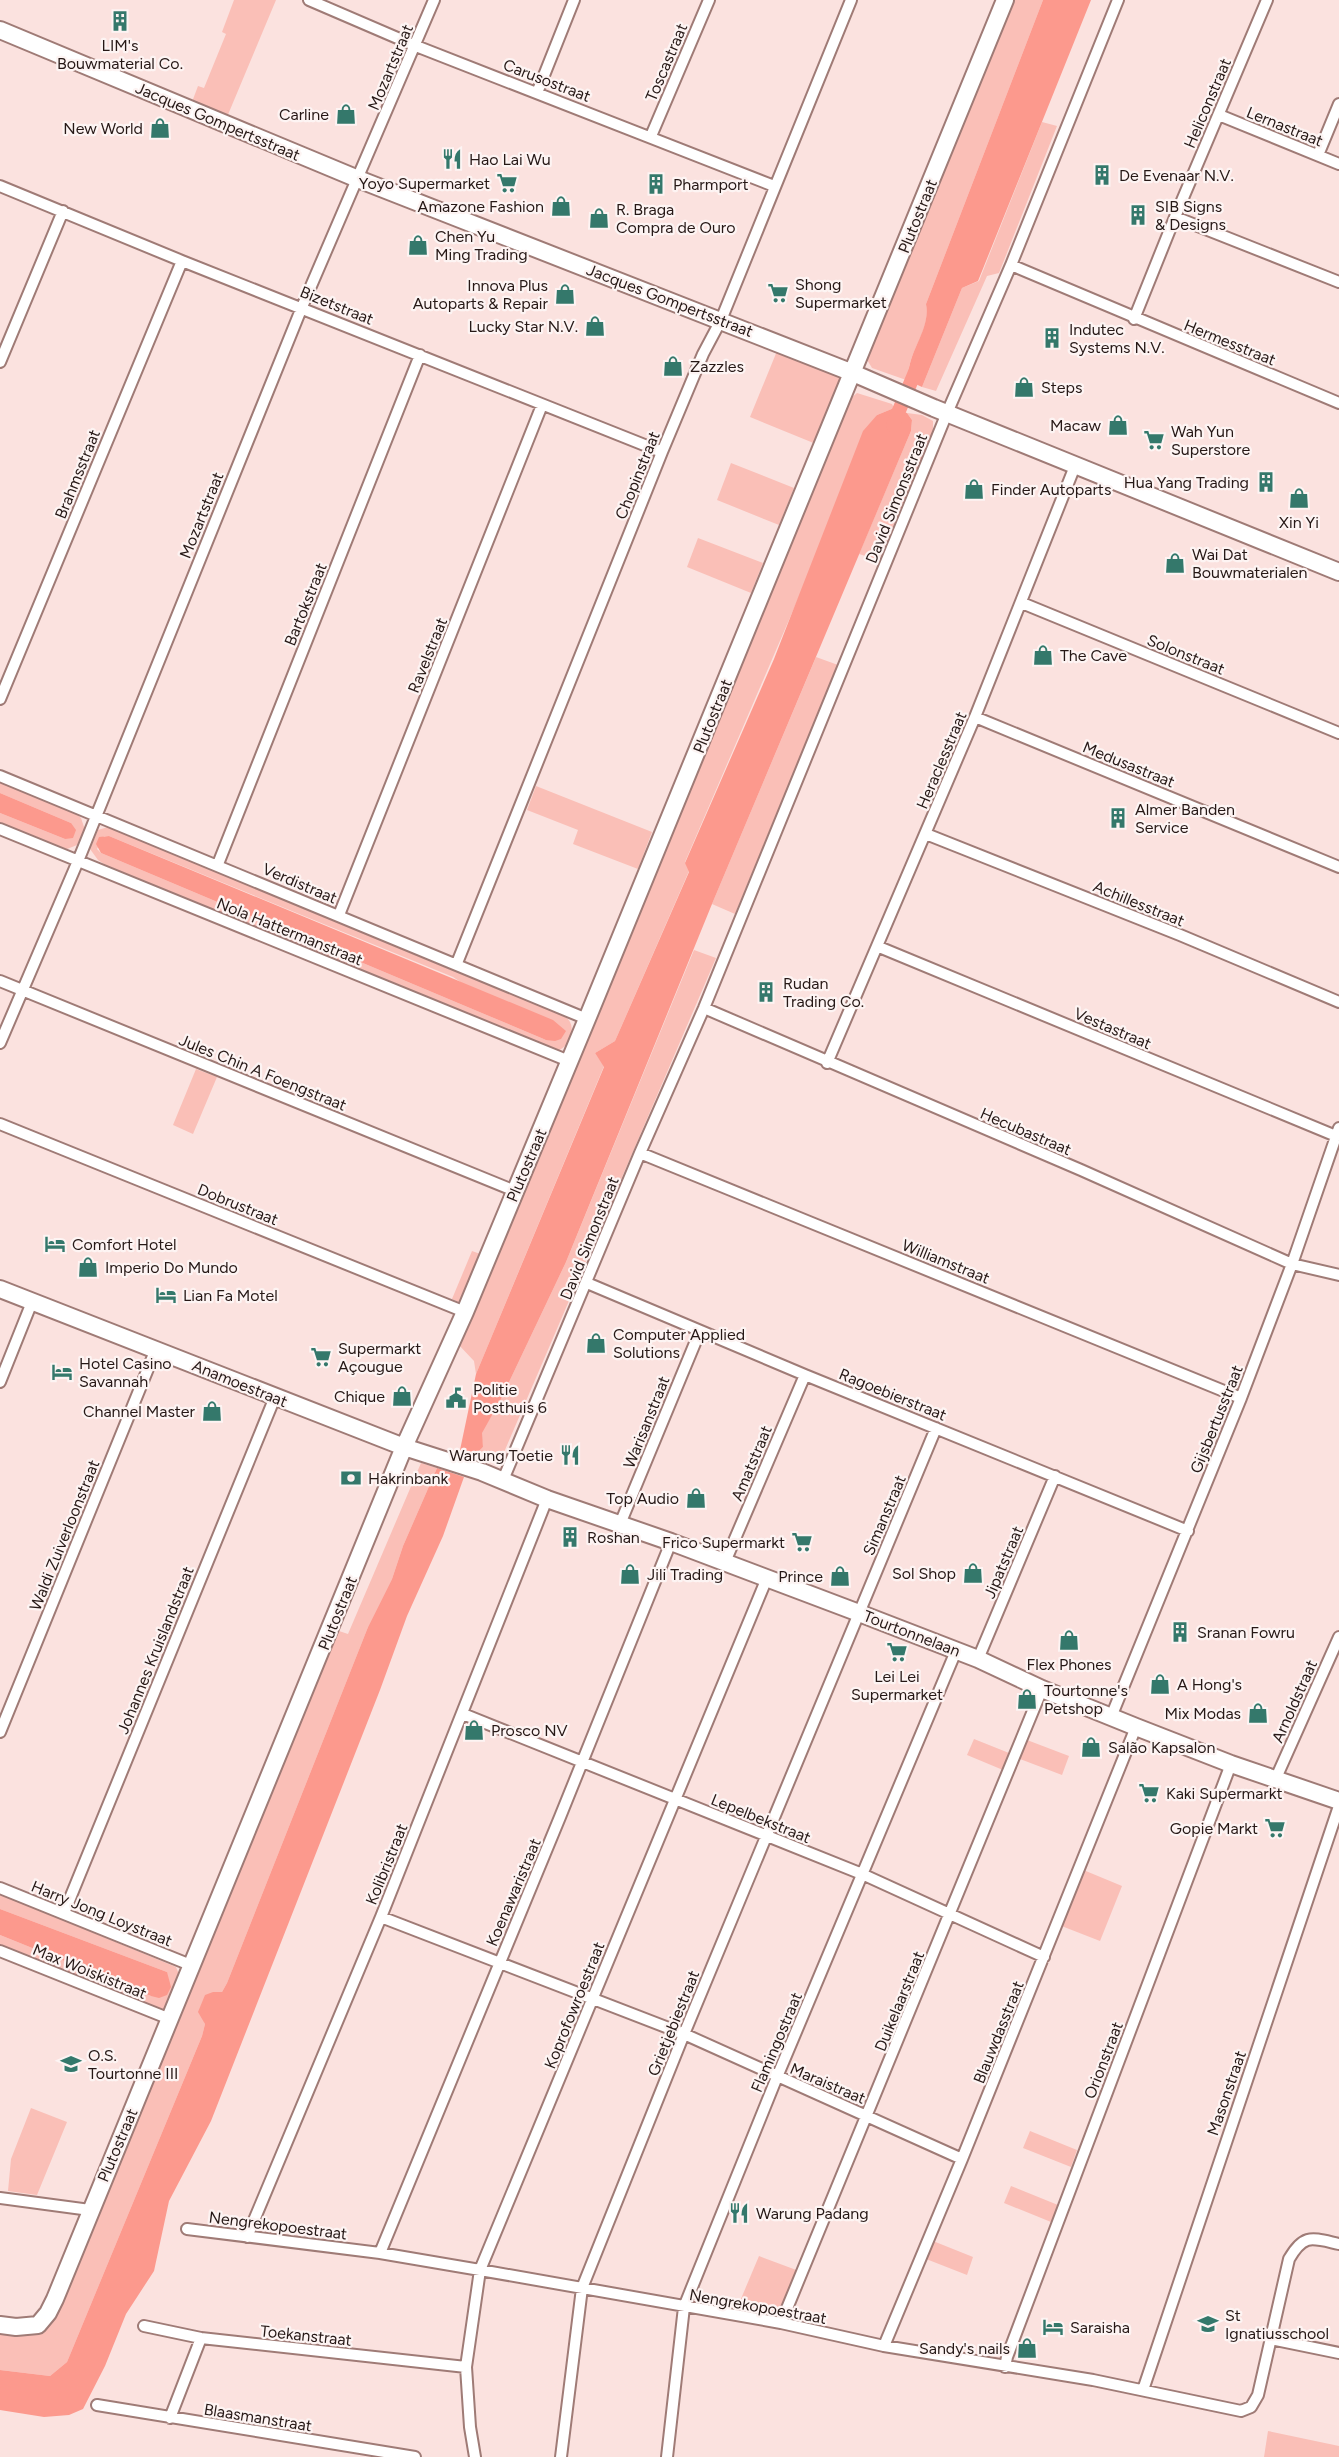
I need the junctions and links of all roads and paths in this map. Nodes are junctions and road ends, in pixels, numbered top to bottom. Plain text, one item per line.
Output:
1 (309, 0) edge
2 (434, 0) edge
3 (574, 0) edge
4 (710, 0) edge
5 (851, 0) edge
6 (1005, 0) edge
7 (1118, 0) edge
8 (1267, 0) edge
9 (0, 30) edge
10 (416, 46) junction
11 (537, 93) junction
12 (1339, 104) edge
13 (1219, 115) junction
14 (651, 136) junction
15 (1318, 155) junction
16 (1339, 164) edge
17 (358, 179) junction
18 (0, 186) edge
19 (774, 186) junction
20 (63, 211) junction
21 (1175, 217) junction
22 (182, 261) junction
23 (1011, 265) junction
24 (1339, 282) edge
25 (302, 307) junction
26 (1134, 319) junction
27 (722, 320) junction
28 (420, 355) junction
29 (0, 362) edge
30 (860, 376) junction
31 (1338, 398) edge
32 (542, 405) junction
33 (940, 410) junction
34 (662, 452) junction
35 (1075, 466) junction
36 (1339, 572) edge
37 (1022, 603) junction
38 (0, 699) edge
39 (975, 717) junction
40 (1339, 733) edge
41 (0, 776) edge
42 (95, 816) junction
43 (0, 829) edge
44 (926, 834) junction
45 (78, 861) junction
46 (218, 864) junction
47 (1339, 867) edge
48 (339, 915) junction
49 (879, 947) junction
50 (457, 963) junction
51 (0, 981) edge
52 (22, 990) junction
53 (1339, 1002) edge
54 (704, 1008) junction
55 (587, 1019) junction
56 (0, 1043) edge
57 (569, 1061) junction
58 (827, 1063) junction
59 (0, 1124) edge
60 (1338, 1132) edge
61 (640, 1153) junction
62 (515, 1191) junction
63 (1292, 1264) junction
64 (1339, 1275) edge
65 (587, 1283) junction
66 (0, 1289) edge
67 (32, 1302) junction
68 (465, 1312) junction
69 (700, 1331) junction
70 (156, 1349) junction
71 (805, 1375) junction
72 (0, 1382) edge
73 (275, 1397) junction
74 (1241, 1398) junction
75 (936, 1428) junction
76 (404, 1447) junction
77 (482, 1472) joint
78 (1055, 1476) junction
79 (503, 1480) junction
80 (548, 1499) junction
81 (620, 1524) junction
82 (1188, 1531) junction
83 (671, 1542) junction
84 (726, 1562) junction
85 (767, 1578) junction
86 (859, 1613) junction
87 (1339, 1637) edge
88 (956, 1651) junction
89 (978, 1659) junction
90 (1042, 1689) junction
91 (463, 1714) junction
92 (1111, 1717) junction
93 (1136, 1727) junction
94 (0, 1732) edge
95 (583, 1762) junction
96 (1231, 1764) junction
97 (1276, 1778) junction
98 (674, 1799) junction
99 (1339, 1801) edge
100 (1339, 1806) edge
101 (766, 1837) junction
102 (862, 1874) junction
103 (0, 1888) edge
104 (64, 1913) junction
105 (951, 1914) junction
106 (381, 1917) junction
107 (0, 1952) edge
108 (1044, 1957) junction
109 (499, 1964) junction
110 (193, 1966) junction
111 (592, 2000) junction
112 (170, 2019) junction
113 (684, 2034) junction
114 (777, 2077) junction
115 (868, 2116) junction
116 (962, 2159) junction
117 (0, 2198) edge
118 (90, 2210) junction
119 (187, 2229) dead end
120 (247, 2237) junction
121 (1339, 2244) edge
122 (380, 2253) junction
123 (480, 2270) junction
124 (582, 2288) junction
125 (684, 2307) junction
126 (781, 2323) junction
127 (0, 2325) edge
128 (144, 2326) dead end
129 (201, 2338) junction
130 (1271, 2338) junction
131 (884, 2346) junction
132 (1339, 2353) edge
133 (466, 2367) junction
134 (1005, 2367) junction
135 (1143, 2390) junction
136 (97, 2404) dead end
137 (170, 2418) junction
138 (415, 2457) edge
139 (475, 2457) edge
140 (561, 2457) edge
141 (667, 2457) edge

1 - 10 street, Carusostraat
2 - 10 street, Mozartstraat
3 - 11 street
4 - 14 street, Toscastraat
5 - 19 street, Chopinstraat
6 - 30 street, Plutostraat
7 - 23 street, David Simonsstraat
8 - 13 street, Heliconstraat
9 - 17 street, Jacques Gompertsstraat
10 - 11 street, Carusostraat
10 - 17 street, Mozartstraat
11 - 14 street, Carusostraat
12 - 15 street
13 - 15 street, Lernastraat
13 - 21 street, Heliconstraat
14 - 19 street, Carusostraat
15 - 16 street, Lernastraat
17 - 25 street, Mozartstraat
17 - 27 street, Jacques Gompertsstraat
18 - 20 street, Bizetstraat
19 - 27 street, Chopinstraat
20 - 22 street, Bizetstraat
20 - 29 street
21 - 24 street
21 - 26 street, Heliconstraat
22 - 25 street, Bizetstraat
22 - 38 street, Brahmsstraat
23 - 26 street, Hermesstraat
23 - 33 street, David Simonsstraat
25 - 28 street, Bizetstraat
25 - 42 street, Mozartstraat
26 - 31 street, Hermesstraat
27 - 30 street, Jacques Gompertsstraat
27 - 34 street, Chopinstraat
28 - 32 street, Bizetstraat
28 - 46 street, Bartokstraat
30 - 33 street, Jacques Gompertsstraat
30 - 55 street, Plutostraat
32 - 34 street, Bizetstraat
32 - 48 street, Ravelstraat
33 - 35 street, Jacques Gompertsstraat
33 - 54 street, David Simonsstraat
34 - 50 street, Chopinstraat
35 - 36 street, Jacques Gompertsstraat
35 - 37 street, Heraclesstraat
37 - 39 street, Heraclesstraat
37 - 40 street, Solonstraat
39 - 44 street, Heraclesstraat
39 - 47 street, Medusastraat
41 - 42 street, Verdistraat
42 - 45 street, Mozartstraat
42 - 46 street, Verdistraat
43 - 45 street, Nola Hattermanstraat
44 - 49 street, Heraclesstraat
44 - 53 street, Achillesstraat
45 - 52 street, Mozartstraat
45 - 57 street, Nola Hattermanstraat
46 - 48 street, Verdistraat
48 - 50 street, Verdistraat
49 - 58 street, Heraclesstraat
49 - 60 street, Vestastraat
50 - 55 street, Verdistraat
51 - 52 street, Jules Chin A Foengstraat
52 - 56 street, Mozartstraat
52 - 62 street, Jules Chin A Foengstraat
54 - 58 street, Hecubastraat
54 - 61 street, David Simonstraat
55 - 57 street, Plutostraat
57 - 62 street, Plutostraat
58 - 63 street, Hecubastraat
59 - 68 street, Dobrustraat
60 - 63 street, Gijsbertusstraat
61 - 65 street, David Simonstraat
61 - 74 street, Williamstraat
62 - 68 street, Plutostraat
63 - 64 street, Hecubastraat
63 - 74 street, Gijsbertusstraat
65 - 69 street, Ragoebierstraat
65 - 79 street, David Simonstraat
66 - 67 street, Anamoestraat
67 - 70 street, Anamoestraat
67 - 72 street
68 - 76 street, Plutostraat
69 - 71 street, Ragoebierstraat
69 - 81 street, Warisanstraat
70 - 73 street, Anamoestraat
70 - 94 street, Waldi Zuiverloonstraat
71 - 75 street, Ragoebierstraat
71 - 84 street, Amatstraat
73 - 76 street, Anamoestraat
73 - 104 street, Johannes Kruislandstraat
74 - 82 street, Gijsbertusstraat
75 - 78 street, Ragoebierstraat
75 - 86 street, Simanstraat
76 - 77 street, Anamoestraat
76 - 110 street, Plutostraat
77 - 79 street, Tourtonnelaan
78 - 82 street, Ragoebierstraat
78 - 89 street, Jipatstraat
79 - 80 street, Tourtonnelaan
80 - 81 street, Tourtonnelaan
80 - 91 street, Kolibristraat
81 - 83 street, Tourtonnelaan
82 - 92 street, Gijsbertusstraat
83 - 84 street, Tourtonnelaan
83 - 95 street, Koenawaristraat
84 - 85 street, Tourtonnelaan
85 - 86 street, Tourtonnelaan
85 - 98 street, Koprofowroestraat
86 - 88 street, Tourtonnelaan
86 - 101 street, Grietjebiestraat
87 - 97 street, Arnoldstraat
88 - 89 street, Tourtonnelaan
88 - 102 street, Flamingostraat
89 - 90 street, Tourtonnelaan
90 - 92 street, Tourtonnelaan
90 - 105 street, Duikelaarstraat
91 - 95 street, Lepelbekstraat
91 - 106 street, Kolibristraat
92 - 93 street, Tourtonnelaan
93 - 96 street, Tourtonnelaan
93 - 108 street, Blauwdasstraat
95 - 98 street, Lepelbekstraat
95 - 109 street, Koenawaristraat
96 - 97 street, Tourtonnelaan
96 - 134 street, Orionstraat
97 - 99 street, Tourtonnelaan
98 - 101 street, Lepelbekstraat
98 - 111 street, Koprofowroestraat
100 - 135 street, Masonstraat
101 - 102 street, Lepelbekstraat
101 - 113 street, Grietjebiestraat
102 - 105 street, Lepelbekstraat
102 - 114 street, Flamingostraat
103 - 104 street, Harry Jong Loystraat
104 - 110 street, Harry Jong Loystraat
105 - 108 street, Lepelbekstraat
105 - 115 street, Duikelaarstraat
106 - 109 street, Maraistraat
106 - 120 street, Kolibristraat
107 - 112 street, Max Woiskistraat
108 - 116 street, Blauwdasstraat
109 - 111 street, Maraistraat
109 - 122 street, Koenawaristraat
110 - 112 street, Plutostraat
111 - 113 street, Maraistraat
111 - 123 street, Koprofowroestraat
112 - 118 street, Plutostraat
113 - 114 street, Maraistraat
113 - 124 street, Grietjebiestraat
114 - 115 street, Maraistraat
114 - 125 street, Flamingostraat
115 - 116 street, Maraistraat
115 - 126 street, Duikelaarstraat
116 - 131 street, Blauwdasstraat
117 - 118 street
118 - 127 street, Plutostraat
119 - 120 street, Nengrekopoestraat
120 - 122 street, Nengrekopoestraat
121 - 130 street
122 - 123 street, Nengrekopoestraat
123 - 124 street, Nengrekopoestraat
123 - 133 street, Koprofowroestraat
124 - 125 street, Nengrekopoestraat
124 - 140 street, Grietjebiestraat
125 - 126 street, Nengrekopoestraat
125 - 141 street, Flamingostraat
126 - 131 street, Nengrekopoestraat
128 - 129 street, Toekanstraat
129 - 133 street, Toekanstraat
129 - 137 street
130 - 132 street
130 - 135 street, Nengrekopoestraat
131 - 134 street, Nengrekopoestraat
133 - 139 street, Koprofowroestraat
134 - 135 street, Nengrekopoestraat
136 - 137 street, Blaasmanstraat
137 - 138 street, Blaasmanstraat

